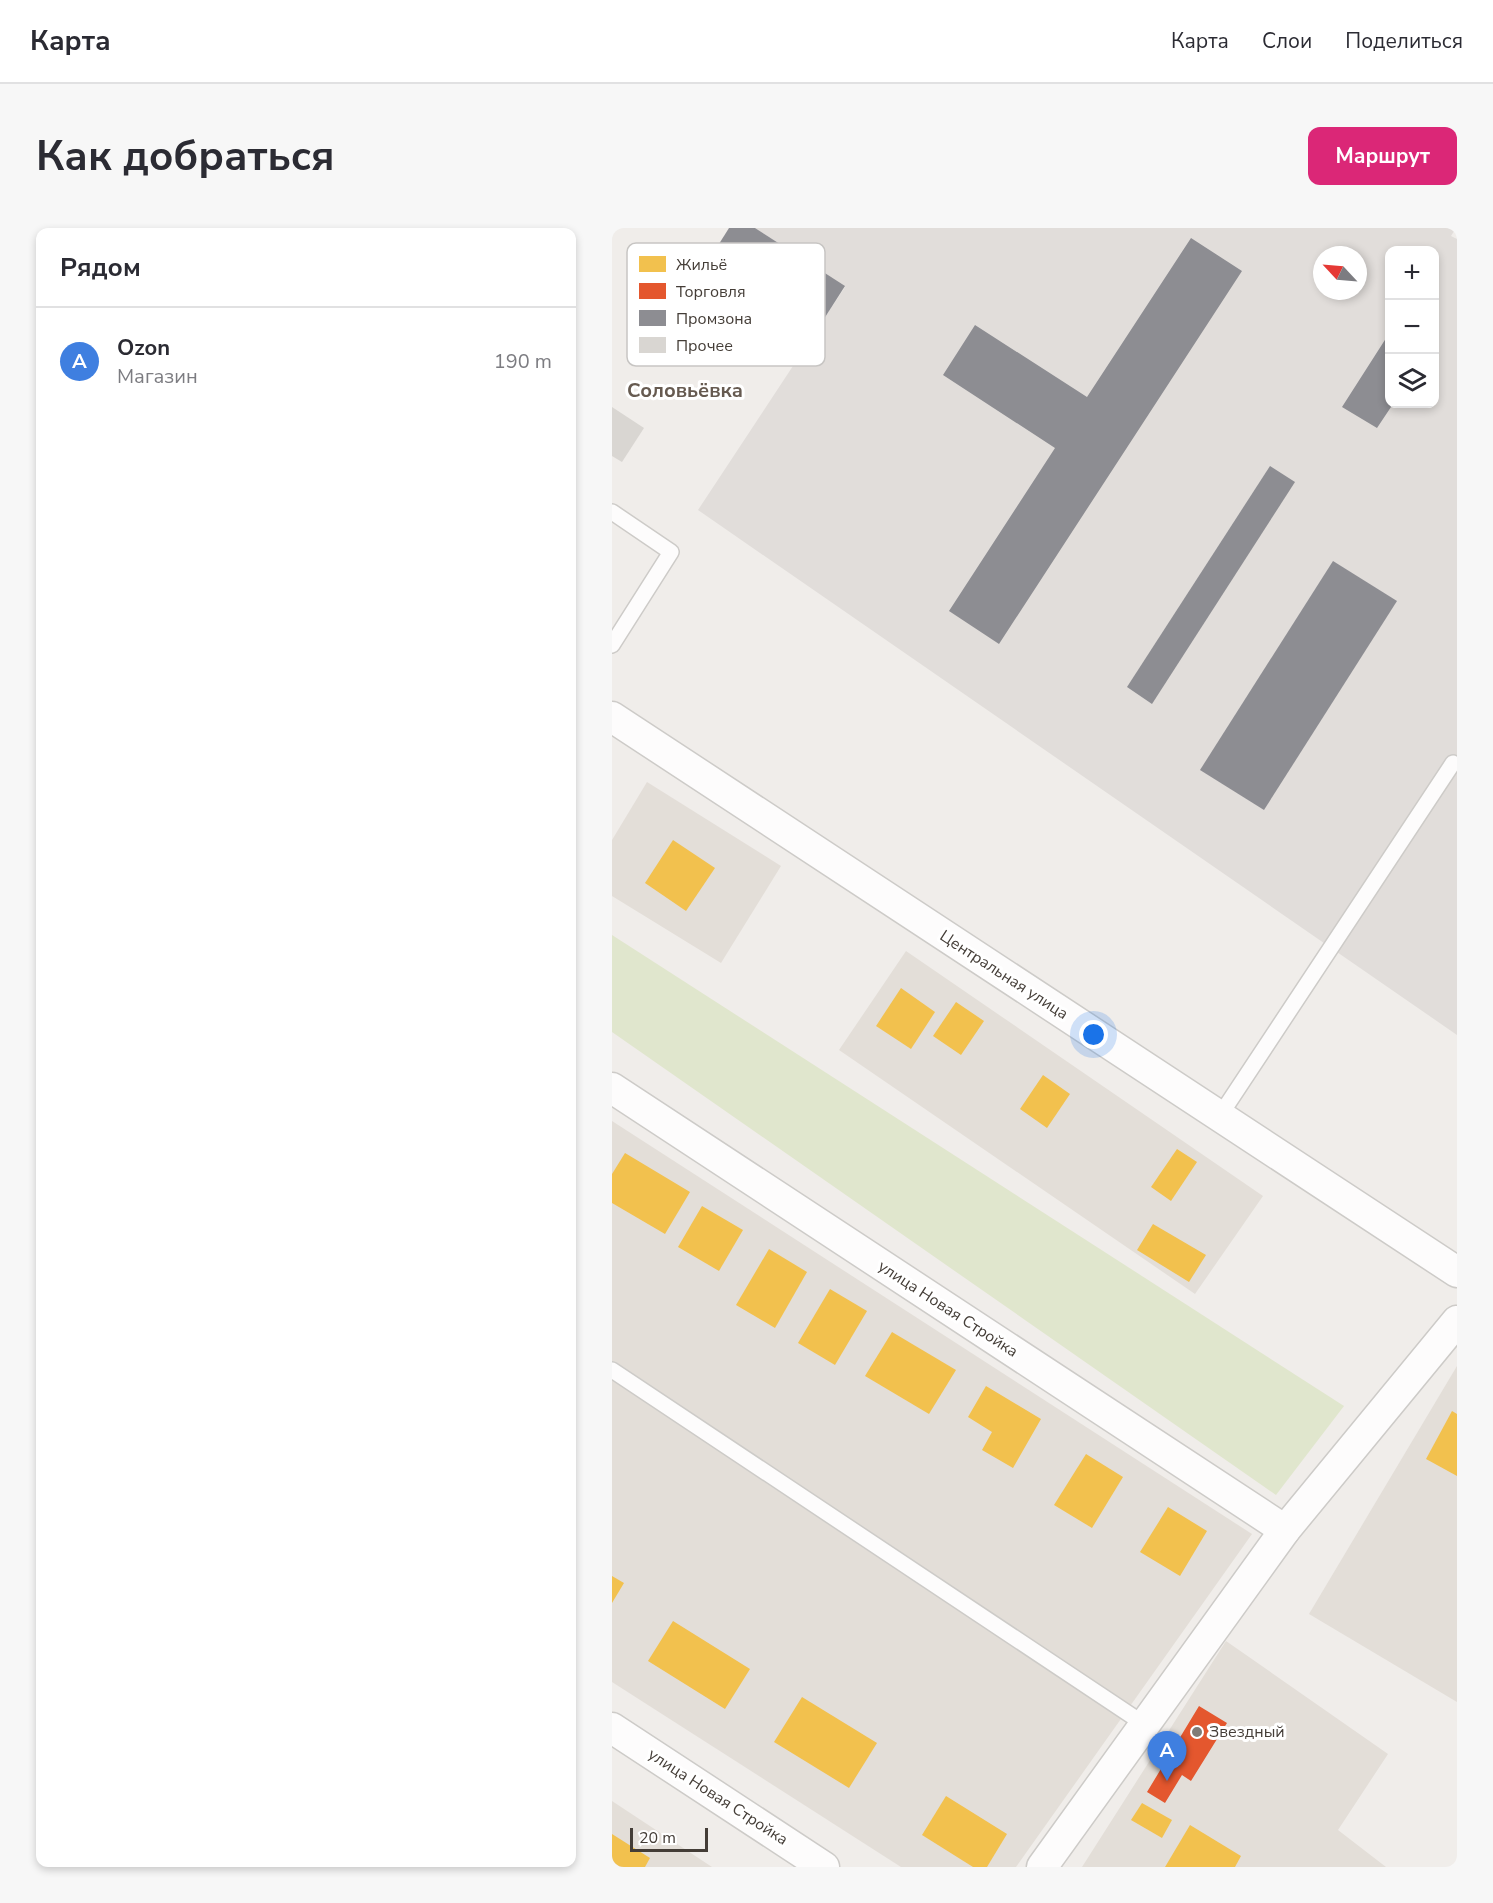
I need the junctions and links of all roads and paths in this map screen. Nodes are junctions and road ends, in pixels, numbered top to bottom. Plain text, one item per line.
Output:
1 (612, 512) edge
2 (612, 645) edge
3 (612, 717) edge
4 (1453, 763) dead end
5 (612, 1088) edge
6 (1220, 1117) junction
7 (1457, 1272) edge
8 (1457, 1321) edge
9 (612, 1370) edge
10 (1285, 1530) junction
11 (1144, 1724) junction
12 (612, 1728) edge
13 (824, 1867) edge
14 (1042, 1867) edge

1 - 2 lane
3 - 6 street, Центральная улица
4 - 6 lane
5 - 10 street, улица Новая Стройка
6 - 7 street, Центральная улица
8 - 10 street
9 - 11 lane
10 - 11 street
11 - 14 street
12 - 13 street, улица Новая Стройка

